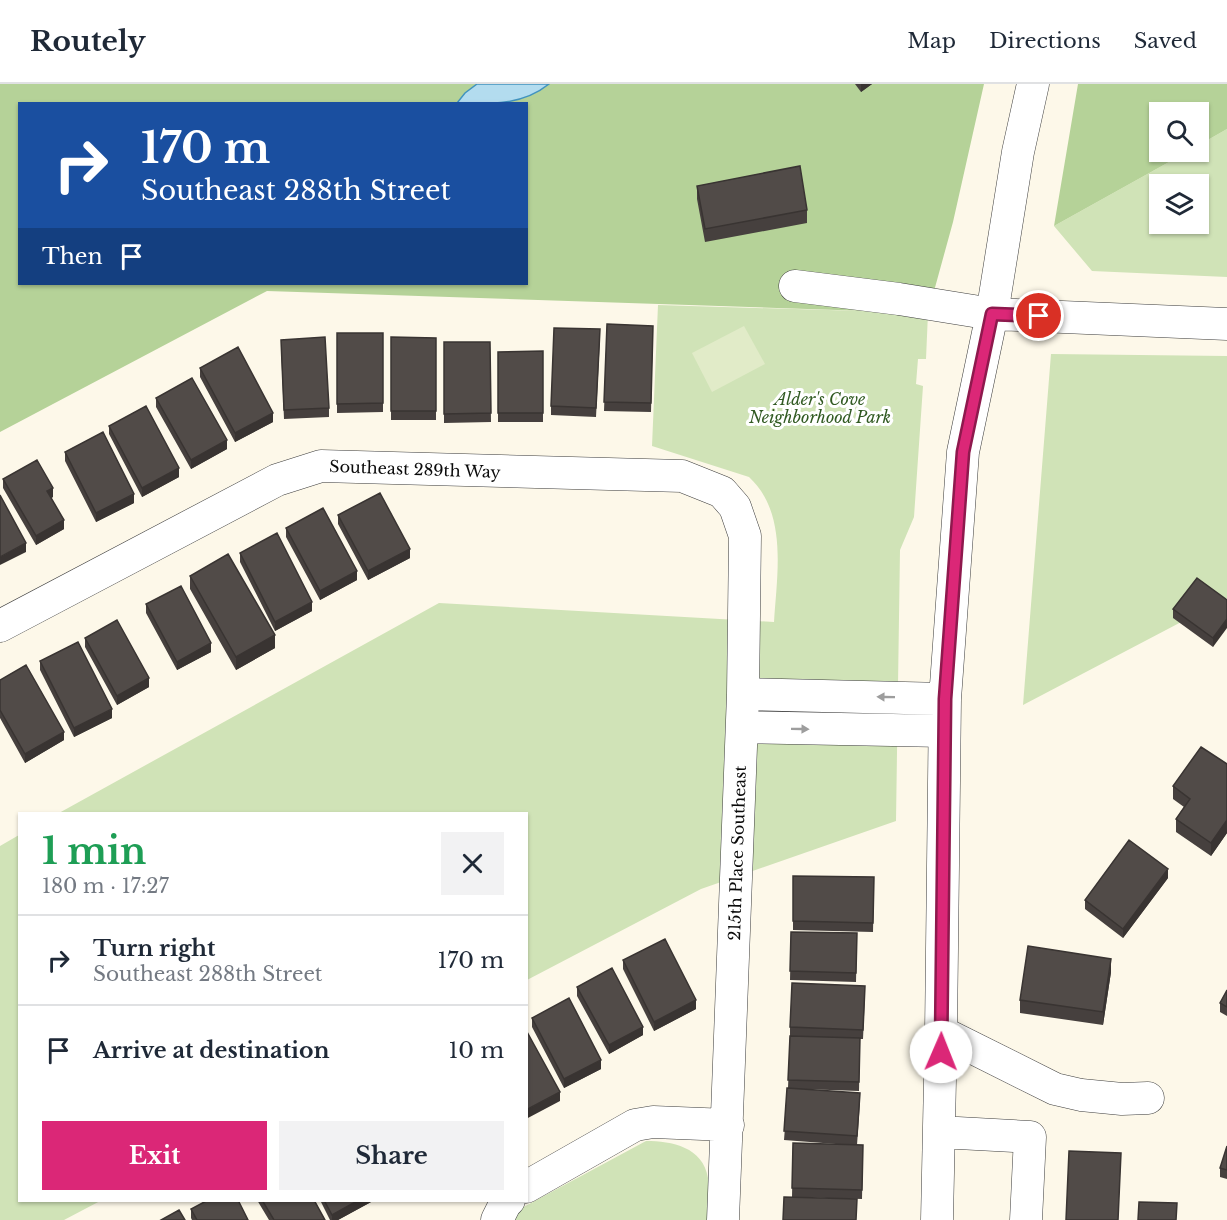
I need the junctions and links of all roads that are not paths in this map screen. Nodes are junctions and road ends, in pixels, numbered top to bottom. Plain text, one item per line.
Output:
1 (1033, 84) edge
2 (795, 286) dead end
3 (992, 314) junction
4 (1227, 324) edge
5 (722, 492) joint
6 (0, 626) edge
7 (743, 694) junction
8 (945, 699) junction
9 (742, 727) junction
10 (944, 732) junction
11 (942, 1032) junction
12 (1148, 1098) dead end
13 (728, 1125) junction
14 (939, 1132) junction
15 (528, 1186) edge
16 (507, 1202) edge
17 (497, 1220) edge
18 (723, 1220) edge
19 (937, 1220) edge
20 (1026, 1220) edge

1 - 3 street
2 - 3 street
3 - 4 street
3 - 8 street
5 - 6 street, Southeast 289th Way
5 - 7 street, 215th Place Southeast
8 -> 7 street
7 - 9 street, 215th Place Southeast
8 - 10 street
9 -> 10 street
9 - 13 street, 215th Place Southeast
10 - 11 street
11 - 12 street
11 - 14 street
13 - 15 street
13 - 18 street, 215th Place Southeast
14 - 19 street
14 - 20 street
16 - 17 street

